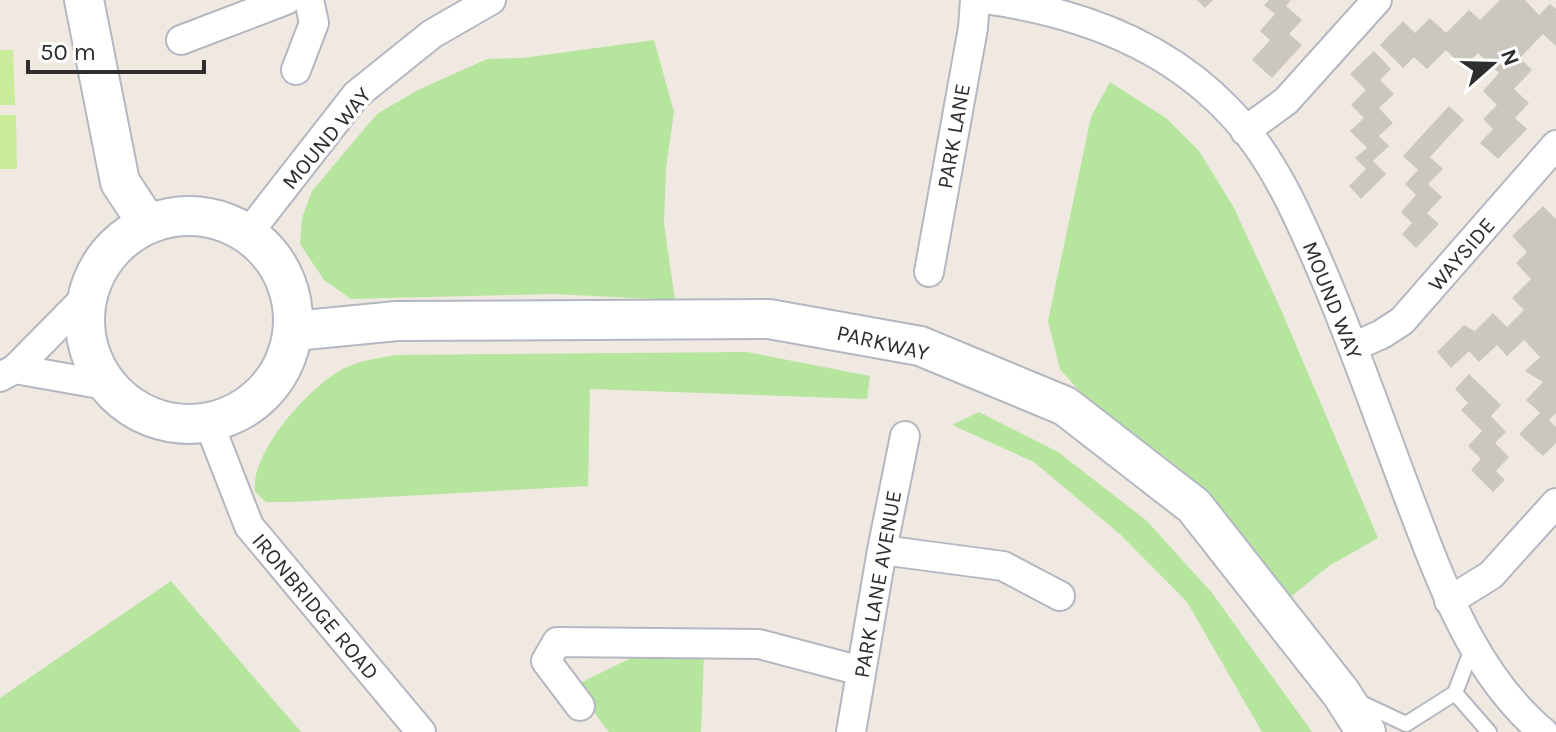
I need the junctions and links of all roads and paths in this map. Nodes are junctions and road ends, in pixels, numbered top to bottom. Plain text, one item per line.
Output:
1 (84, 0) edge
2 (286, 0) edge
3 (309, 0) edge
4 (491, 0) edge
5 (975, 0) edge
6 (991, 0) edge
7 (1377, 0) edge
8 (181, 40) dead end
9 (296, 70) dead end
10 (1245, 131) junction
11 (1556, 145) edge
12 (147, 223) junction
13 (250, 231) junction
14 (929, 272) dead end
15 (88, 295) junction
16 (294, 331) junction
17 (1353, 347) junction
18 (8, 373) edge
19 (111, 386) junction
20 (210, 426) junction
21 (905, 436) dead end
22 (1556, 503) edge
23 (882, 550) junction
24 (1060, 596) dead end
25 (1449, 601) junction
26 (1474, 645) junction
27 (861, 671) junction
28 (1341, 693) junction
29 (1455, 693) junction
30 (580, 706) dead end
31 (1408, 728) edge
32 (1539, 731) edge
33 (421, 732) edge
34 (851, 732) edge
35 (1366, 732) edge
36 (1489, 732) edge

1 - 12 main road
2 - 8 street
3 - 9 street
4 - 13 street, MOUND WAY
5 - 14 street, PARK LANE
6 - 10 street, MOUND WAY
7 - 10 street
10 - 17 street, MOUND WAY
11 - 17 street, WAYSIDE
12 - 13 main road
12 - 15 main road
13 - 16 main road
15 - 18 street
15 - 19 main road
16 - 20 main road
16 - 28 main road, PARKWAY
17 - 25 street, MOUND WAY
18 - 19 street
19 - 20 main road
20 - 33 street, IRONBRIDGE ROAD
21 - 23 street, PARK LANE AVENUE
22 - 25 street
23 - 24 street
23 - 27 street, PARK LANE AVENUE
25 - 26 street, MOUND WAY
26 - 29 lane
26 - 32 street, MOUND WAY
27 - 30 street
27 - 34 street, PARK LANE AVENUE
28 - 31 lane
28 - 35 main road, PARKWAY
29 - 31 lane
29 - 36 lane

